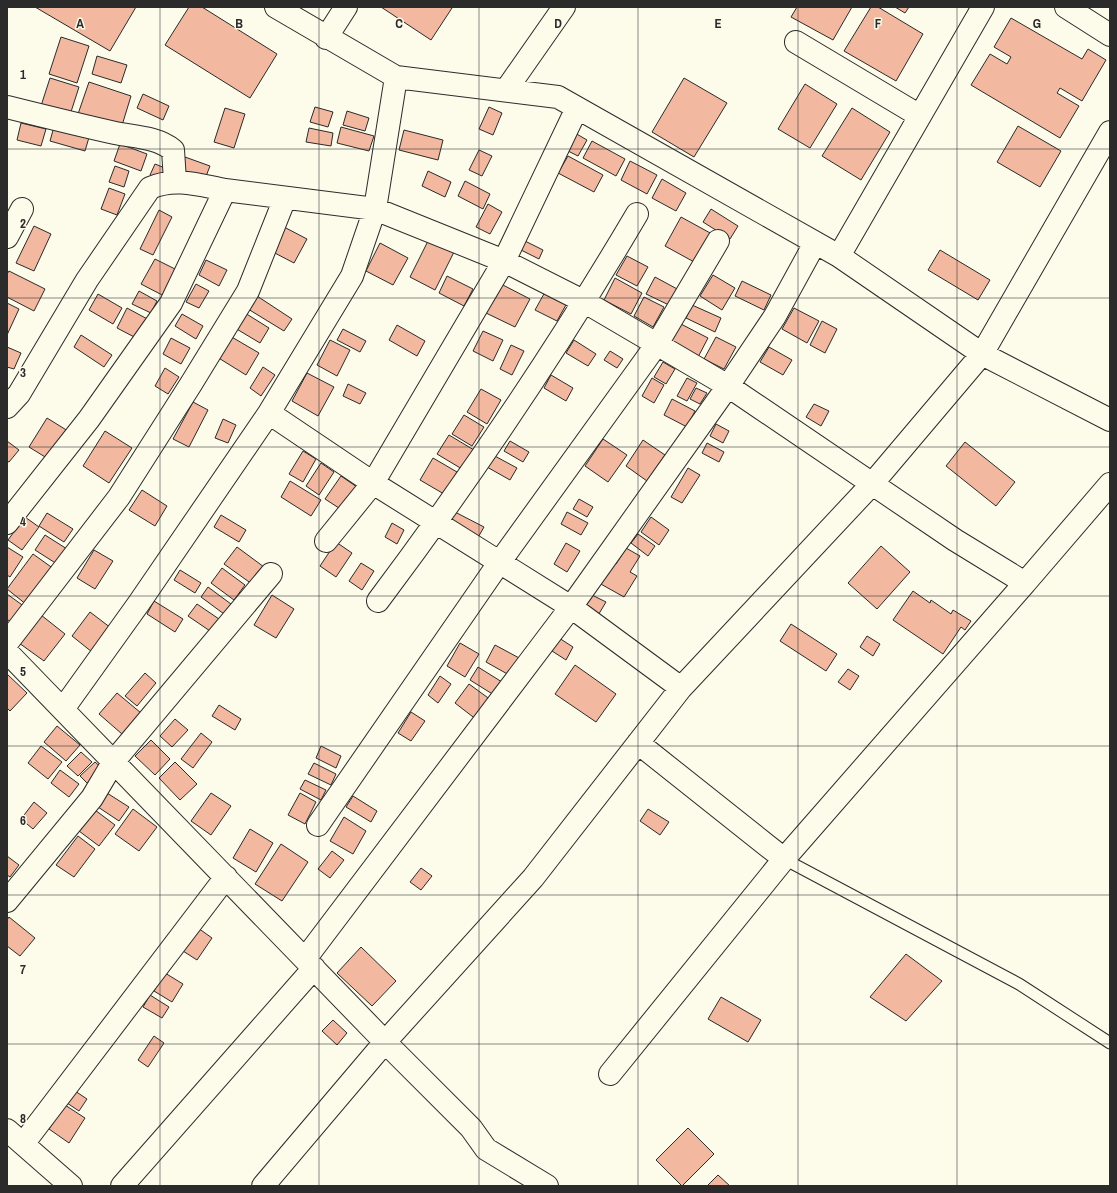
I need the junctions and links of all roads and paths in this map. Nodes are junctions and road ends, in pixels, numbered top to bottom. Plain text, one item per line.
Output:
1 (276, 7) edge
2 (346, 7) edge
3 (564, 7) edge
4 (983, 7) edge
5 (1066, 7) edge
6 (1110, 35) edge
7 (326, 38) junction
8 (796, 42) dead end
9 (396, 77) junction
10 (506, 90) junction
11 (7, 107) edge
12 (577, 108) junction
13 (920, 116) junction
14 (1110, 132) edge
15 (175, 181) junction
16 (225, 190) junction
17 (285, 198) junction
18 (22, 209) dead end
19 (375, 209) junction
20 (637, 214) dead end
21 (7, 236) edge
22 (718, 241) dead end
23 (814, 243) junction
24 (839, 256) junction
25 (504, 261) junction
26 (585, 302) junction
27 (657, 344) junction
28 (982, 354) junction
29 (728, 386) junction
30 (7, 407) edge
31 (269, 413) junction
32 (1110, 420) edge
33 (373, 483) junction
34 (872, 484) junction
35 (1110, 484) edge
36 (7, 523) edge
37 (436, 524) junction
38 (326, 541) dead end
39 (499, 563) junction
40 (272, 574) dead end
41 (1025, 583) junction
42 (378, 601) dead end
43 (571, 607) junction
44 (7, 643) edge
45 (7, 652) edge
46 (681, 688) junction
47 (63, 709) junction
48 (638, 743) junction
49 (114, 761) junction
50 (318, 825) dead end
51 (784, 859) junction
52 (226, 877) junction
53 (7, 901) edge
54 (310, 963) junction
55 (385, 1042) junction
56 (1110, 1043) edge
57 (610, 1074) dead end
58 (15, 1137) edge
59 (71, 1186) edge
60 (122, 1186) edge
61 (263, 1186) edge
62 (547, 1186) edge

1 - 7 street
2 - 7 street
3 - 10 street
4 - 13 street
5 - 6 street
7 - 9 street
8 - 13 street
9 - 10 street
9 - 19 street
10 - 12 street
11 - 15 street
12 - 23 street
12 - 25 street
13 - 24 street
14 - 28 street
15 - 16 street
15 - 30 street
16 - 17 street
16 - 36 street
17 - 19 street
17 - 44 street
18 - 21 street
19 - 25 street
19 - 31 street
20 - 26 street
22 - 27 street
23 - 24 street
23 - 29 street
24 - 28 street
25 - 26 street
25 - 33 street
26 - 27 street
26 - 37 street
27 - 29 street
27 - 39 street
28 - 32 street
28 - 34 street
29 - 34 street
29 - 43 street
31 - 33 street
31 - 47 street
33 - 37 street
33 - 38 street
34 - 41 street
34 - 46 street
35 - 41 street
37 - 39 street
37 - 42 street
39 - 43 street
39 - 50 street
40 - 49 street
41 - 51 street
43 - 46 street
43 - 54 street
45 - 47 street
46 - 48 street
47 - 49 street
48 - 51 street
48 - 55 street
49 - 52 street
49 - 53 street
51 - 56 lane
51 - 57 street
52 - 54 street
52 - 58 street
54 - 55 street
54 - 60 street
55 - 61 street
55 - 62 street
58 - 59 street

